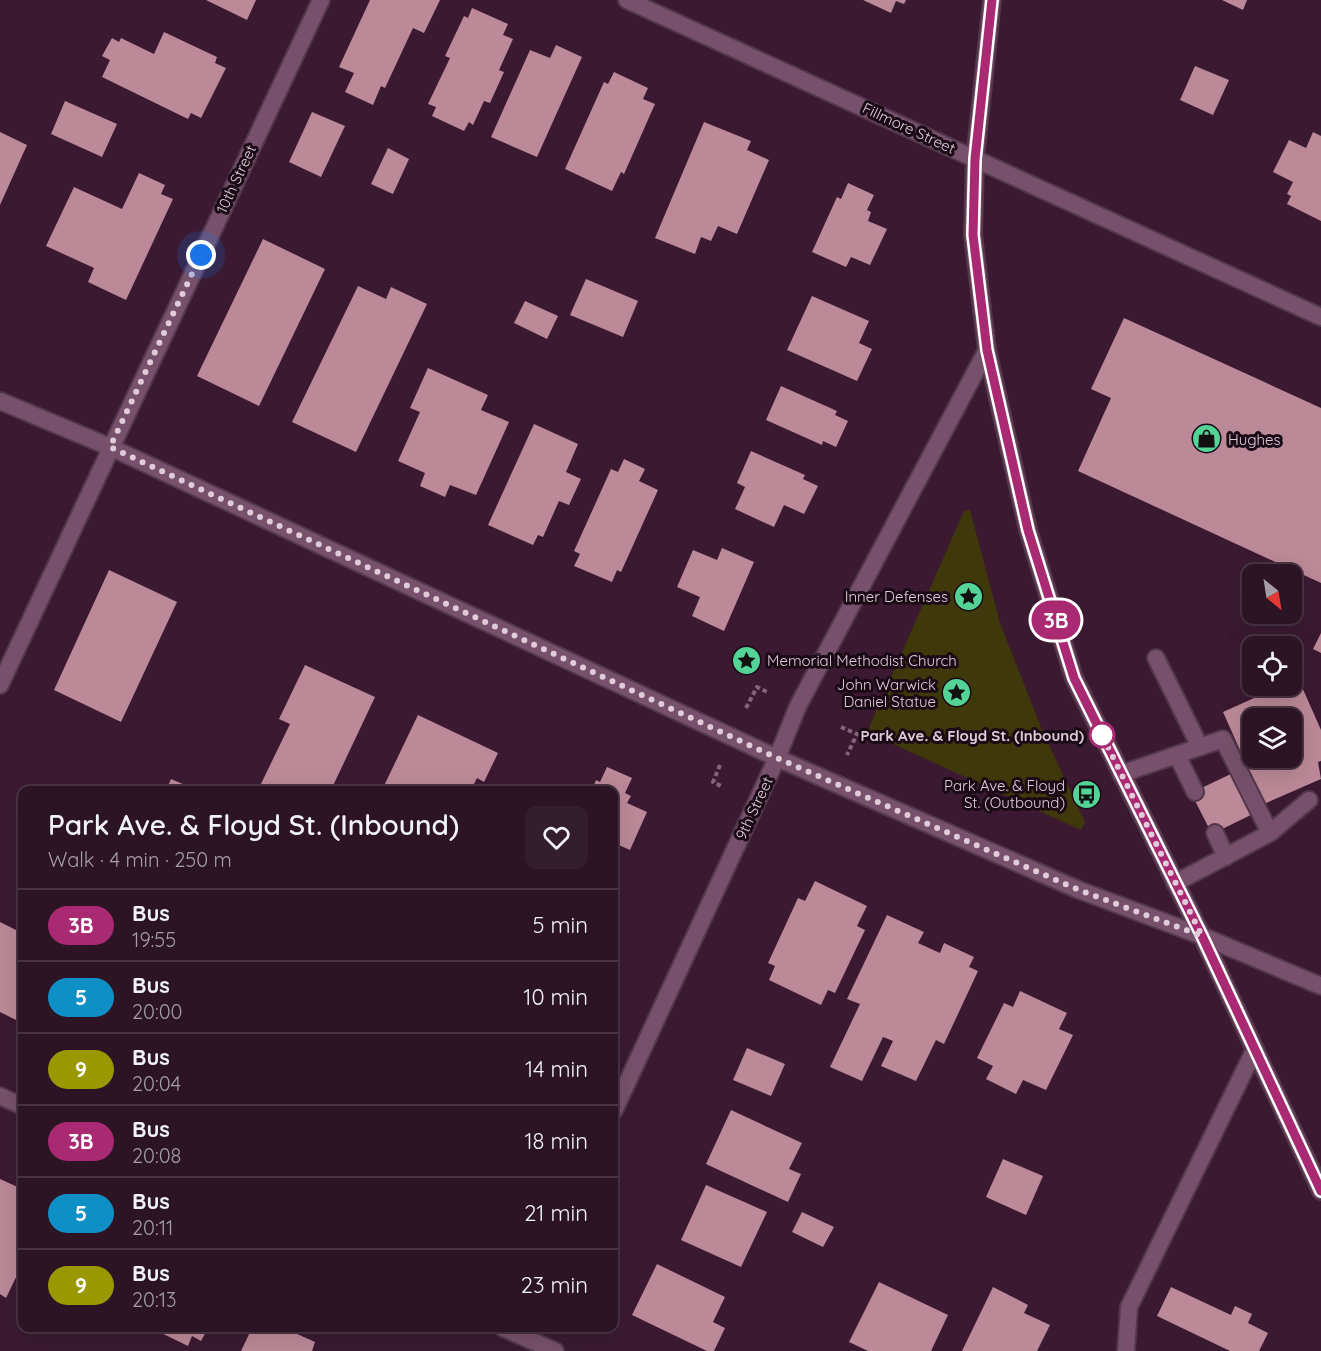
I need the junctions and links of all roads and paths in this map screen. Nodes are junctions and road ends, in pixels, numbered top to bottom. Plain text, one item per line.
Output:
1 (321, 0) edge
2 (627, 0) edge
3 (992, 0) edge
4 (975, 159) junction
5 (1321, 317) edge
6 (987, 350) junction
7 (0, 401) edge
8 (110, 447) junction
9 (1156, 658) dead end
10 (0, 685) edge
11 (767, 692) dead end
12 (746, 708) dead end
13 (842, 727) dead end
14 (1200, 747) junction
15 (847, 755) dead end
16 (1177, 755) junction
17 (777, 758) junction
18 (720, 765) dead end
19 (1121, 774) junction
20 (721, 786) dead end
21 (1195, 792) dead end
22 (1309, 800) dead end
23 (1215, 833) dead end
24 (1270, 833) junction
25 (1226, 857) junction
26 (1175, 883) junction
27 (1202, 936) junction
28 (1321, 986) edge
29 (1254, 1051) junction
30 (0, 1096) edge
31 (618, 1102) edge
32 (18, 1104) edge
33 (1321, 1191) edge
34 (515, 1332) edge
35 (555, 1351) edge
36 (1127, 1351) edge

1 - 8 street, 10th Street
2 - 4 street, Fillmore Street
3 - 4 street
4 - 5 street, Fillmore Street
4 - 6 street
6 - 17 street, 9th Street
6 - 19 street
7 - 8 street
8 - 10 street, 10th Street
8 - 17 street
9 - 14 street
11 - 12 path
13 - 15 path
14 - 16 street
14 - 24 street
16 - 19 street
16 - 21 street
17 - 27 street
17 - 31 street, 9th Street
18 - 20 path
19 - 26 street
22 - 24 street
23 - 25 street
24 - 25 street
25 - 26 street
26 - 27 street
27 - 28 street
27 - 29 street
29 - 33 street
29 - 36 street
30 - 32 street
34 - 35 street

